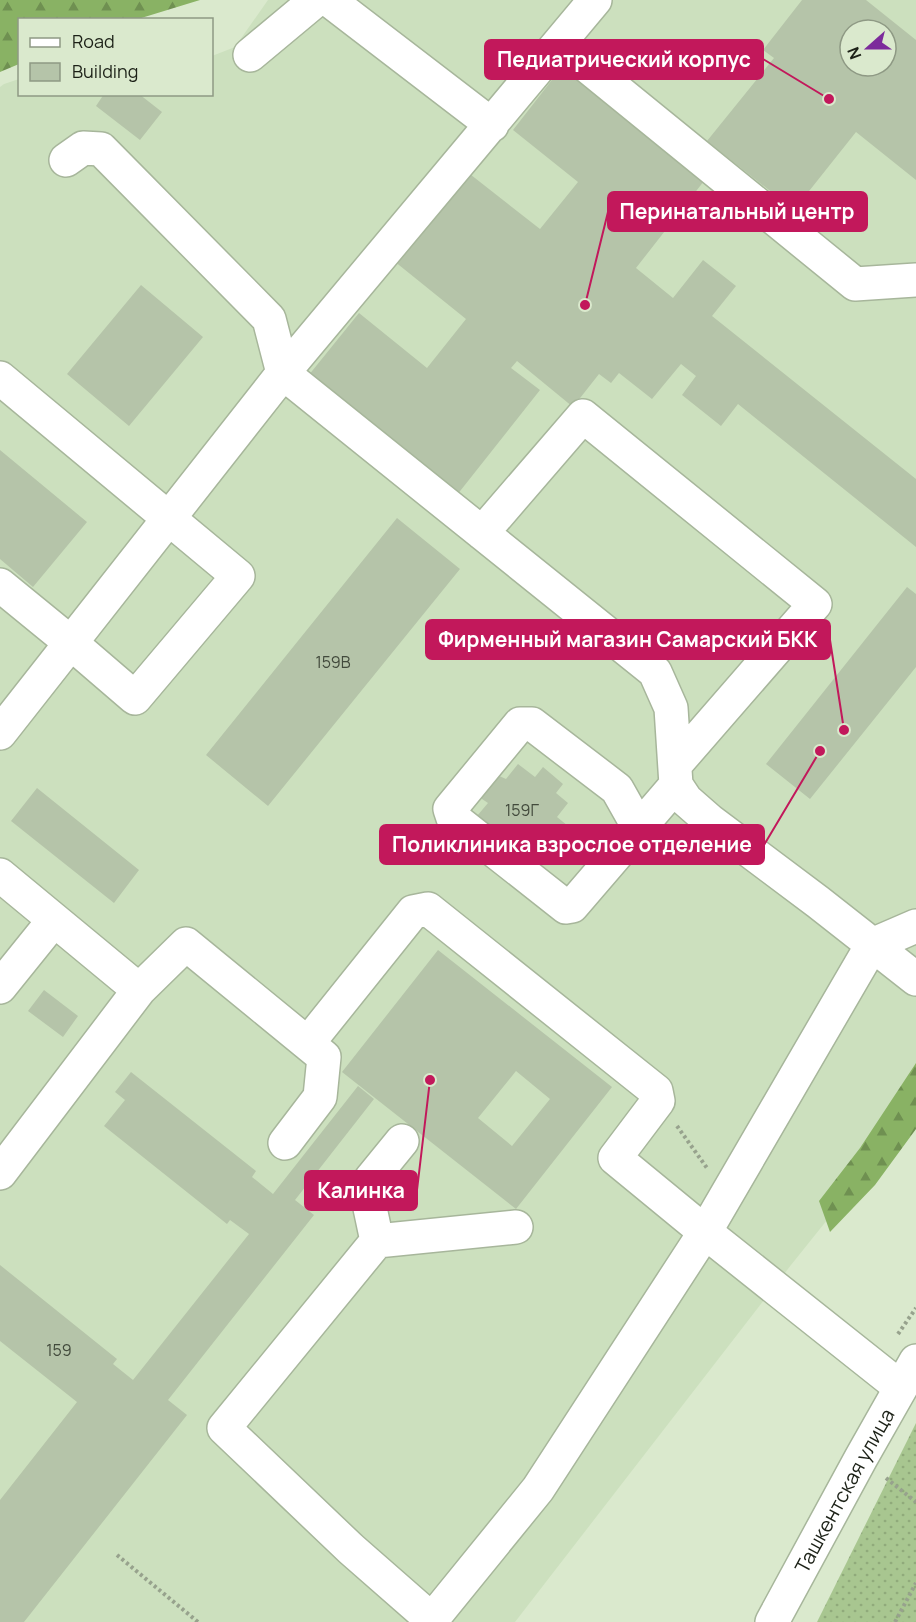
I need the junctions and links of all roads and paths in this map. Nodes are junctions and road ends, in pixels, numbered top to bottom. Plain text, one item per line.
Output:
1 (316, 0) edge
2 (329, 0) edge
3 (595, 0) edge
4 (560, 44) junction
5 (250, 55) dead end
6 (492, 125) junction
7 (66, 160) dead end
8 (916, 280) edge
9 (283, 373) junction
10 (0, 378) edge
11 (169, 518) junction
12 (482, 533) junction
13 (0, 585) edge
14 (71, 642) junction
15 (0, 733) edge
16 (676, 775) junction
17 (639, 828) junction
18 (0, 875) edge
19 (54, 920) junction
20 (916, 926) edge
21 (872, 945) junction
22 (916, 979) edge
23 (0, 987) edge
24 (139, 990) junction
25 (308, 1043) junction
26 (677, 1126) dead end
27 (402, 1141) dead end
28 (285, 1143) dead end
29 (0, 1173) edge
30 (726, 1196) junction
31 (516, 1227) dead end
32 (705, 1232) junction
33 (377, 1241) junction
34 (908, 1374) edge
35 (886, 1478) dead end
36 (916, 1502) edge
37 (117, 1556) dead end
38 (916, 1583) edge
39 (431, 1621) edge
40 (198, 1622) edge
41 (772, 1622) edge
42 (895, 1622) edge

1 - 5 main road
2 - 6 main road
3 - 4 main road
4 - 6 main road
4 - 8 main road
6 - 9 main road
7 - 9 main road
9 - 11 main road
9 - 12 main road
10 - 11 main road
11 - 14 main road
11 - 14 main road
12 - 16 main road
12 - 16 main road
13 - 14 main road
14 - 15 main road
16 - 17 main road
16 - 21 main road
17 - 17 main road
18 - 19 main road
19 - 23 main road
19 - 24 main road
20 - 21 main road
21 - 22 main road
21 - 30 main road
24 - 25 main road
24 - 29 main road
25 - 28 main road
25 - 32 main road
26 - 30 path
27 - 33 main road
30 - 32 main road
31 - 33 main road
32 - 34 main road
32 - 39 main road
33 - 39 main road
34 - 41 main road, Ташкентская улица
35 - 36 path
37 - 40 path
38 - 42 path

